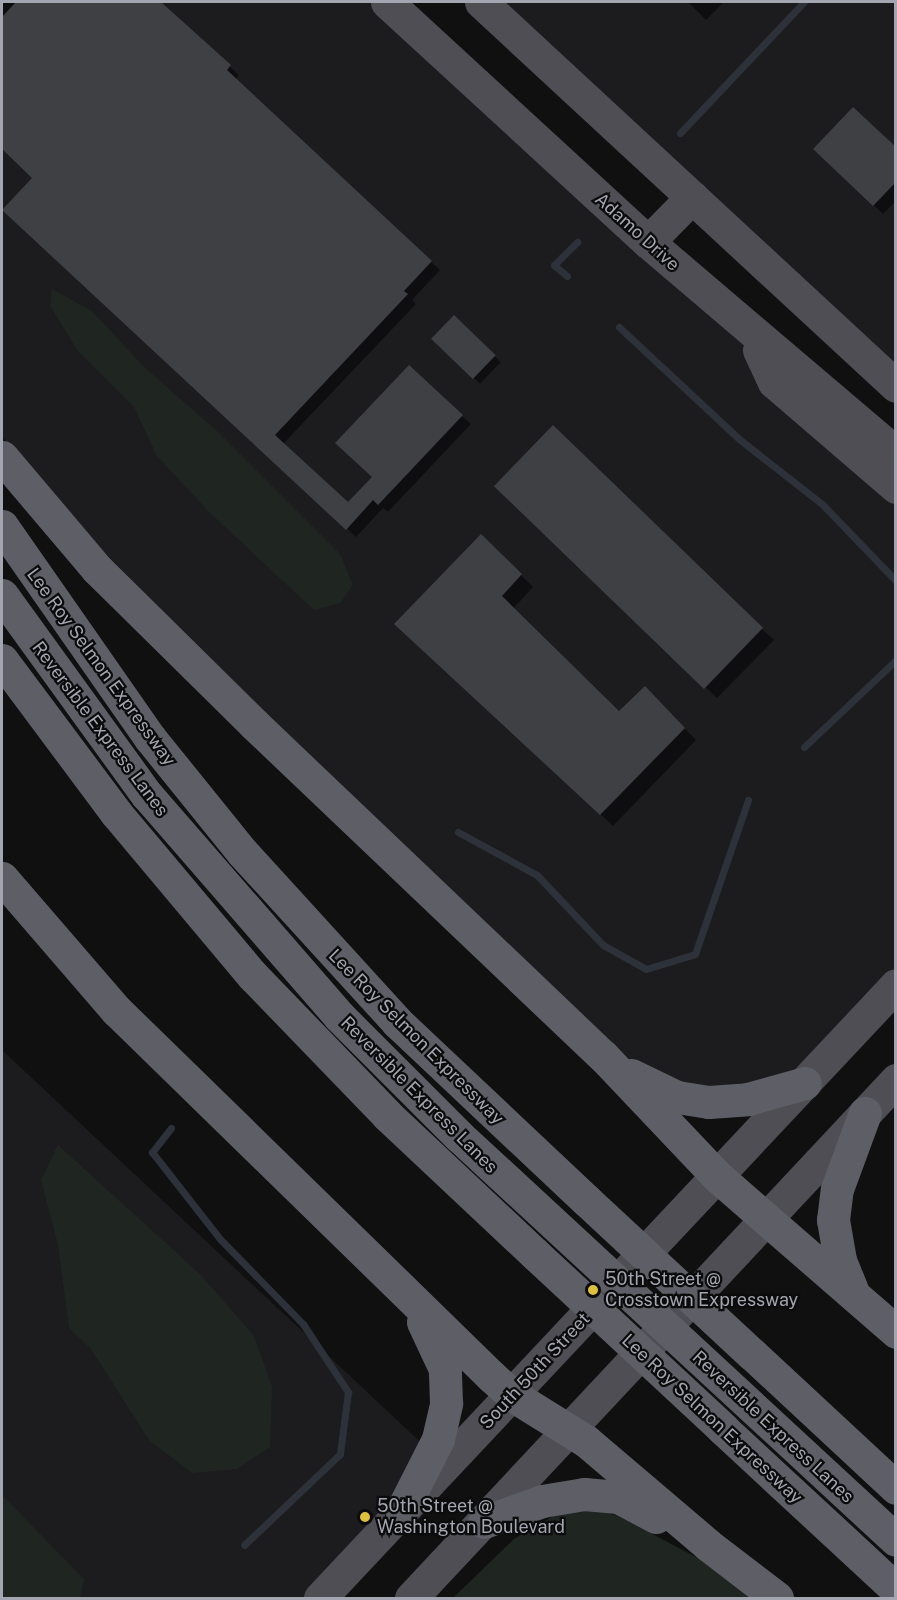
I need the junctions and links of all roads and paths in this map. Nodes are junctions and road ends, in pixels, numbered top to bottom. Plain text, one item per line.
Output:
1 (387, 2) edge
2 (481, 2) edge
3 (692, 197) junction
4 (648, 242) junction
5 (751, 333) junction
6 (896, 386) edge
7 (896, 453) edge
8 (2, 458) edge
9 (896, 487) edge
10 (2, 526) edge
11 (2, 595) edge
12 (2, 660) edge
13 (2, 878) edge
14 (896, 985) edge
15 (603, 1056) junction
16 (896, 1080) edge
17 (804, 1083) junction
18 (865, 1113) junction
19 (718, 1177) junction
20 (767, 1219) junction
21 (852, 1292) junction
22 (405, 1296) junction
23 (896, 1332) edge
24 (512, 1395) junction
25 (570, 1430) junction
26 (896, 1488) edge
27 (401, 1512) junction
28 (484, 1522) junction
29 (896, 1540) edge
30 (708, 1545) junction
31 (896, 1589) edge
32 (320, 1599) edge
33 (411, 1599) edge
34 (777, 1599) edge

1 - 4 main road, Adamo Drive
2 - 3 main road
3 - 4 main road
3 - 6 main road
4 - 5 main road, Adamo Drive
5 - 7 main road, Adamo Drive
5 - 9 main road
8 - 15 highway
10 - 26 highway, Lee Roy Selmon Expressway, bridge
11 - 29 highway, Reversible Express Lanes, bridge
12 - 31 highway, Lee Roy Selmon Expressway, bridge
13 - 22 highway
14 - 17 main road, South 50th Street
15 - 17 highway
15 - 19 highway
16 - 18 main road
17 - 19 main road, South 50th Street
18 - 20 main road
18 - 21 highway
19 - 20 highway
19 - 24 main road, South 50th Street
20 - 21 highway
20 - 25 main road
21 - 23 highway
22 - 24 highway
22 - 27 highway
24 - 25 highway
24 - 27 main road, South 50th Street
25 - 28 main road
25 - 30 highway
27 - 32 main road, South 50th Street
28 - 30 highway
28 - 33 main road
30 - 34 highway

